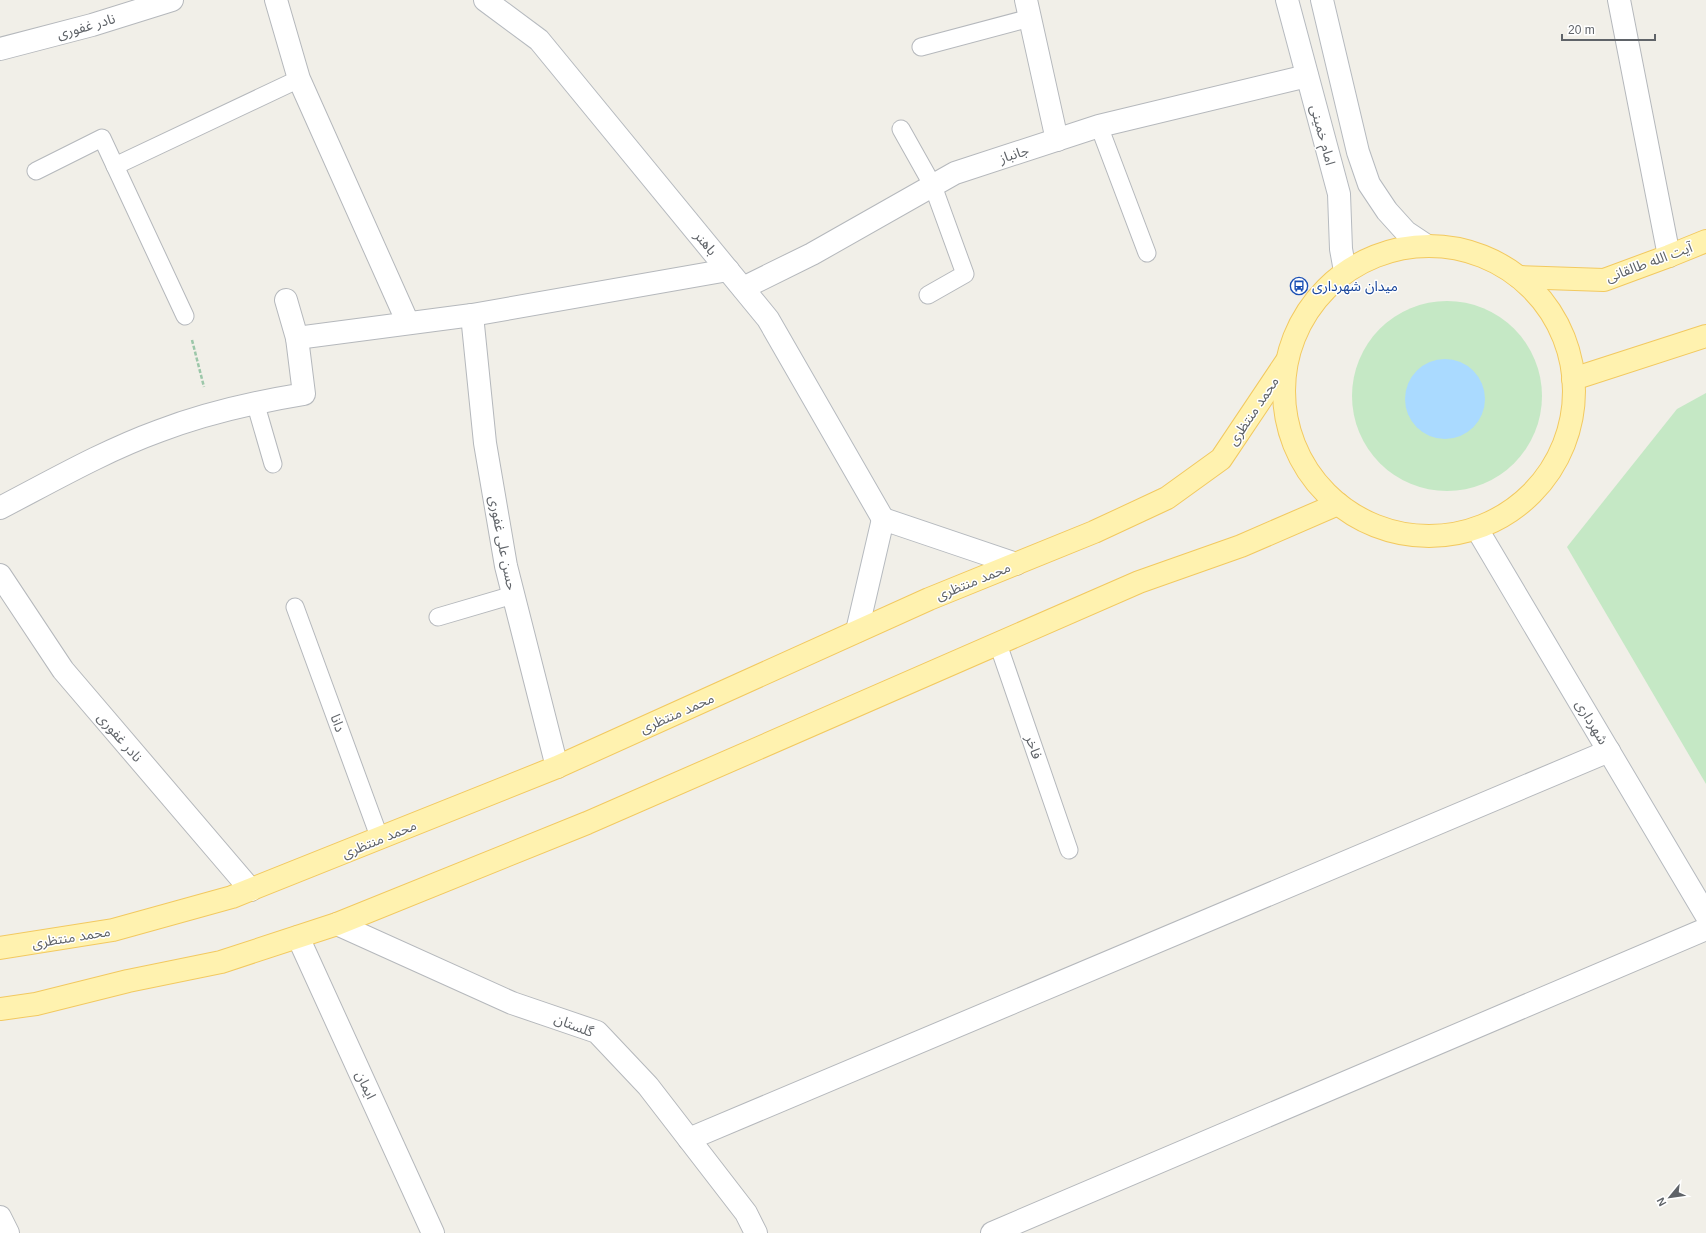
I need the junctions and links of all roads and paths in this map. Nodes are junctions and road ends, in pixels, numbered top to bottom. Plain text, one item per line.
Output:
1 (172, 0) edge
2 (276, 0) edge
3 (485, 0) edge
4 (1287, 0) edge
5 (1322, 0) edge
6 (1619, 0) edge
7 (1028, 9) edge
8 (921, 46) dead end
9 (0, 49) edge
10 (1307, 76) junction
11 (299, 79) junction
12 (1099, 126) junction
13 (901, 129) dead end
14 (1057, 140) junction
15 (115, 166) junction
16 (36, 171) dead end
17 (933, 186) junction
18 (1706, 240) edge
19 (1427, 246) junction
20 (1147, 253) dead end
21 (1669, 256) junction
22 (728, 270) junction
23 (1345, 271) junction
24 (1519, 277) junction
25 (743, 288) junction
26 (928, 295) dead end
27 (286, 300) dead end
28 (472, 315) junction
29 (185, 316) joint
30 (408, 323) junction
31 (1706, 336) edge
32 (297, 338) junction
33 (1286, 362) junction
34 (1573, 379) junction
35 (255, 402) junction
36 (211, 415) junction
37 (273, 464) dead end
38 (1338, 504) junction
39 (0, 508) edge
40 (883, 519) junction
41 (1477, 529) junction
42 (1016, 564) junction
43 (0, 575) edge
44 (513, 595) junction
45 (295, 607) dead end
46 (438, 617) dead end
47 (857, 631) junction
48 (998, 644) junction
49 (1609, 751) junction
50 (557, 767) junction
51 (380, 839) junction
52 (1069, 850) dead end
53 (251, 890) junction
54 (1706, 915) edge
55 (338, 924) junction
56 (1706, 929) edge
57 (298, 937) junction
58 (0, 948) edge
59 (0, 1009) edge
60 (689, 1139) junction
61 (0, 1217) edge
62 (8, 1233) edge
63 (433, 1233) edge
64 (756, 1233) edge
65 (992, 1233) edge

1 - 9 street, نادر غفوری
2 - 11 street
3 - 22 street, باهنر
4 - 10 street, امام خمینی
5 - 19 street, امام خمینی
6 - 21 street
7 - 8 lane
7 - 14 street
10 - 12 street, جانباز
10 - 23 street, امام خمینی
11 - 15 lane
11 - 30 street
12 - 14 street, جانباز
12 - 20 lane
13 - 17 lane
14 - 17 street, جانباز
15 - 16 lane
15 - 29 lane
17 - 25 street, جانباز
17 - 26 lane
18 - 21 main road, آیت الله طالقانی
19 - 23 main road
19 - 24 main road
21 - 24 main road, آیت الله طالقانی
22 - 25 street, باهنر
22 - 28 street
23 - 33 main road
24 - 34 main road
25 - 40 street, باهنر
27 - 32 street
28 - 30 street
28 - 44 street, حسن علی غفوری
29 - 36 path
30 - 32 street
31 - 34 main road
32 - 35 street
33 - 38 main road
33 - 42 main road, محمد منتظری
34 - 41 main road
35 - 36 street
35 - 37 lane
36 - 39 street
38 - 41 main road
38 - 48 main road
40 - 42 street
40 - 47 street
41 - 49 street, شهرداری
42 - 47 main road, محمد منتظری
43 - 53 street, نادر غفوری
44 - 46 lane
44 - 50 street, حسن علی غفوری
45 - 51 lane, دانا
47 - 50 main road, محمد منتظری
48 - 52 lane, فاخر
48 - 55 main road
49 - 54 street, شهرداری
49 - 60 street
50 - 51 main road, محمد منتظری
51 - 53 main road, محمد منتظری
53 - 58 main road, محمد منتظری
55 - 57 main road
55 - 60 street, گلستان
56 - 65 street
57 - 59 main road
57 - 63 street, ایمان
60 - 64 street, گلستان
61 - 62 street

